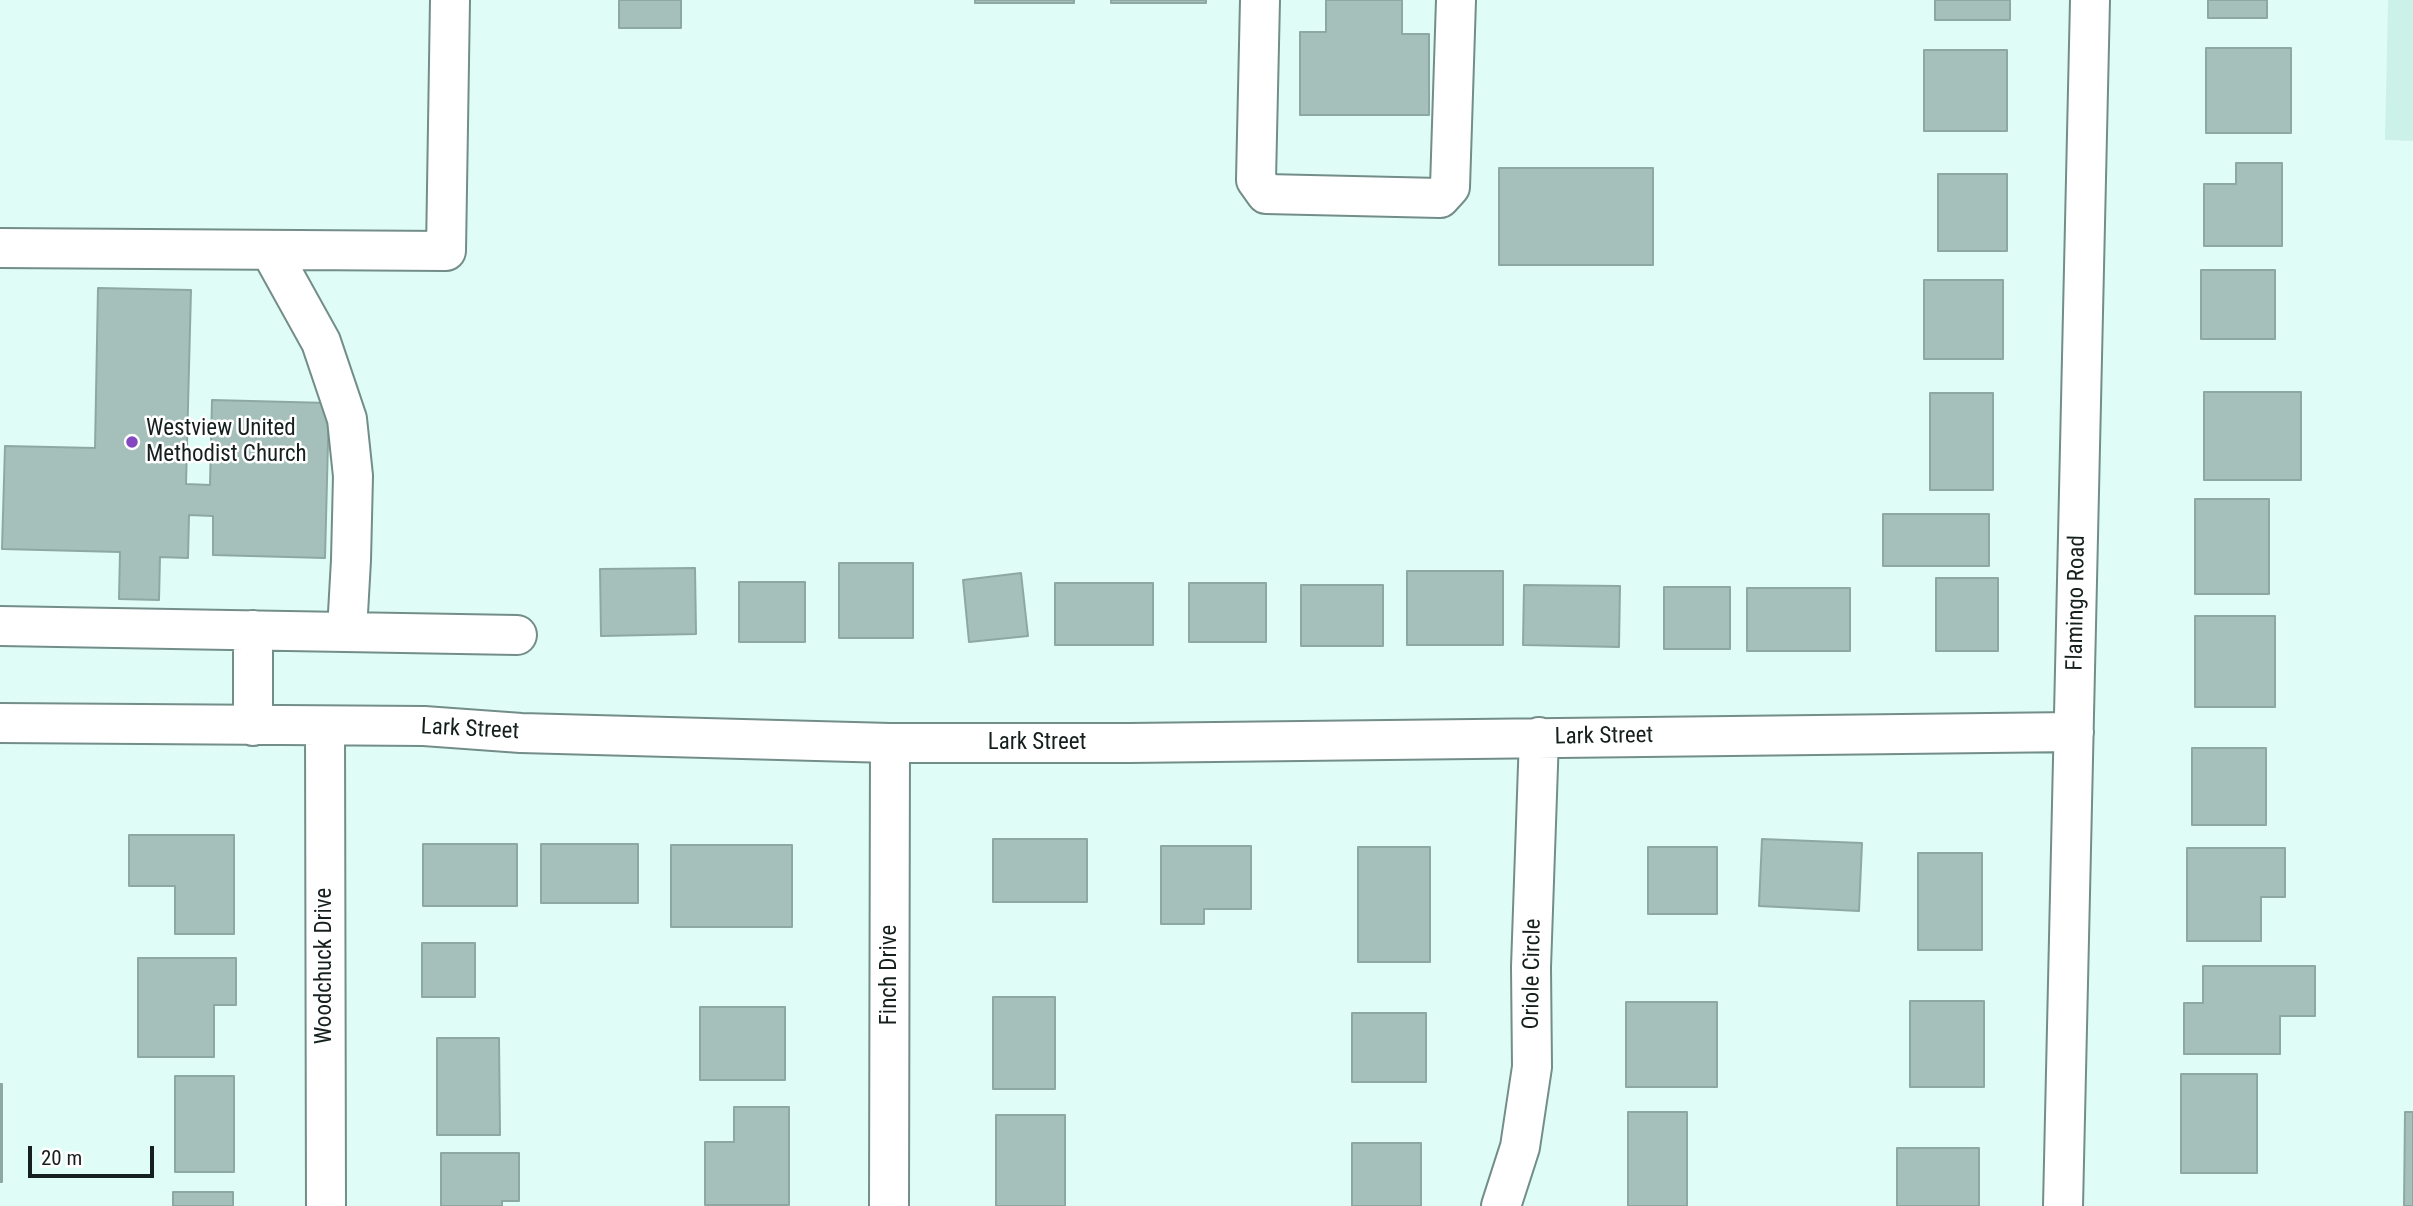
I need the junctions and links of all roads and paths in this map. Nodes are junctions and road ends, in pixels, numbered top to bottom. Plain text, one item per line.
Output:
1 (450, 0) edge
2 (1260, 0) edge
3 (1456, 0) edge
4 (2090, 0) edge
5 (0, 248) edge
6 (270, 250) junction
7 (0, 625) edge
8 (253, 630) junction
9 (347, 631) junction
10 (517, 635) dead end
11 (0, 723) edge
12 (253, 726) junction
13 (325, 726) junction
14 (2074, 732) junction
15 (1538, 737) junction
16 (890, 743) junction
17 (326, 1206) edge
18 (889, 1206) edge
19 (1501, 1206) edge
20 (2063, 1206) edge

1 - 6 street
2 - 3 street
4 - 14 street, Flamingo Road
5 - 6 street
6 - 9 street
7 - 8 street
8 - 9 street
8 - 12 street
9 - 10 street
11 - 12 street, Lark Street
12 - 13 street, Lark Street
13 - 16 street, Lark Street
13 - 17 street, Woodchuck Drive
14 - 15 street, Lark Street
14 - 20 street, Flamingo Road
15 - 16 street, Lark Street
15 - 19 street, Oriole Circle
16 - 18 street, Finch Drive

